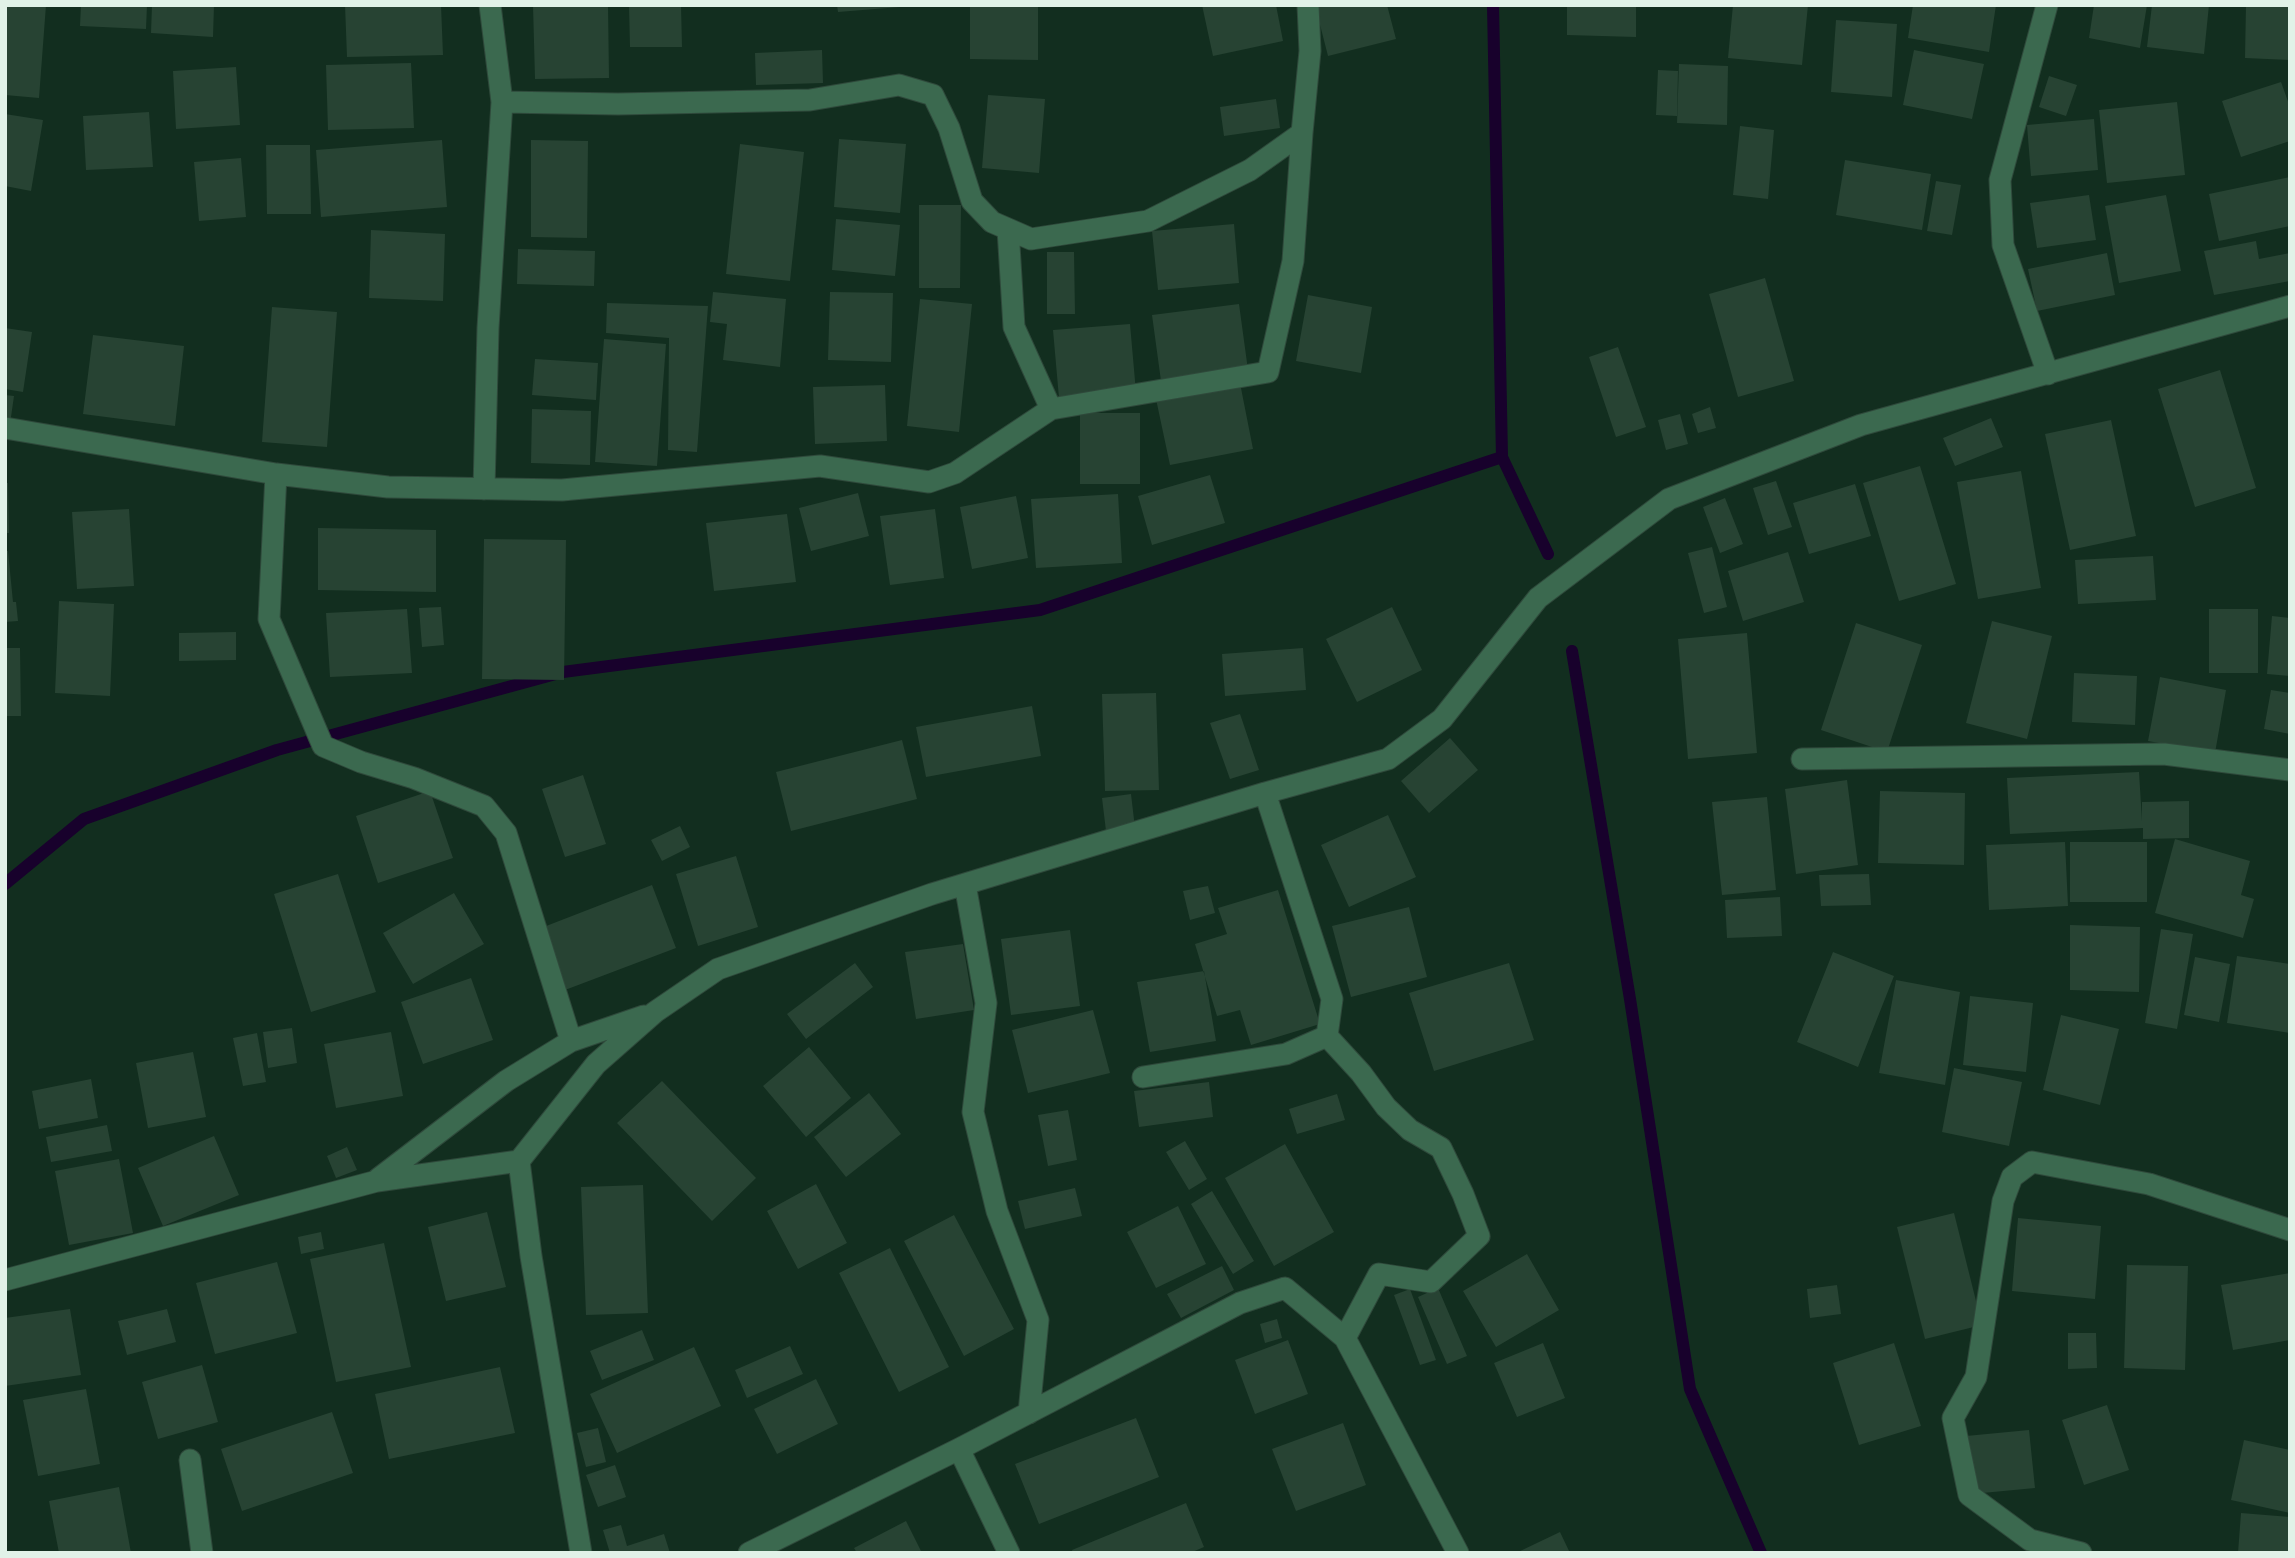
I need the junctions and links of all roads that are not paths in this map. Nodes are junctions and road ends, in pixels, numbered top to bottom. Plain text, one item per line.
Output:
1 (490, 5) edge
2 (1308, 5) edge
3 (2046, 5) edge
4 (502, 102) junction
5 (1302, 133) junction
6 (1008, 229) junction
7 (2290, 306) edge
8 (2048, 374) junction
9 (1051, 409) junction
10 (5, 428) edge
11 (276, 474) junction
12 (484, 489) junction
13 (1802, 759) dead end
14 (2290, 770) edge
15 (1265, 793) junction
16 (965, 884) junction
17 (655, 1012) junction
18 (1327, 1036) junction
19 (571, 1041) junction
20 (1143, 1077) dead end
21 (519, 1160) junction
22 (377, 1181) junction
23 (2290, 1230) edge
24 (5, 1280) edge
25 (1345, 1338) junction
26 (1029, 1413) junction
27 (959, 1449) junction
28 (190, 1460) dead end
29 (2029, 1546) edge
30 (202, 1553) edge
31 (582, 1553) edge
32 (749, 1553) edge
33 (1010, 1553) edge
34 (1458, 1553) edge
35 (2081, 1553) edge

1 - 4 street
2 - 5 street
3 - 8 street
4 - 6 street
4 - 12 street
5 - 6 street
5 - 9 street
6 - 9 street
7 - 8 street
8 - 15 street
9 - 12 street
10 - 11 street
11 - 12 street
11 - 19 street
13 - 14 street
15 - 16 street
15 - 18 street
16 - 17 street
16 - 26 street
17 - 19 street
17 - 21 street
18 - 20 street
18 - 25 street
19 - 22 street
21 - 22 street
21 - 31 street
22 - 24 street
23 - 29 street
25 - 26 street
25 - 34 street
26 - 27 street
27 - 32 street
27 - 33 street
28 - 30 street
29 - 35 street

